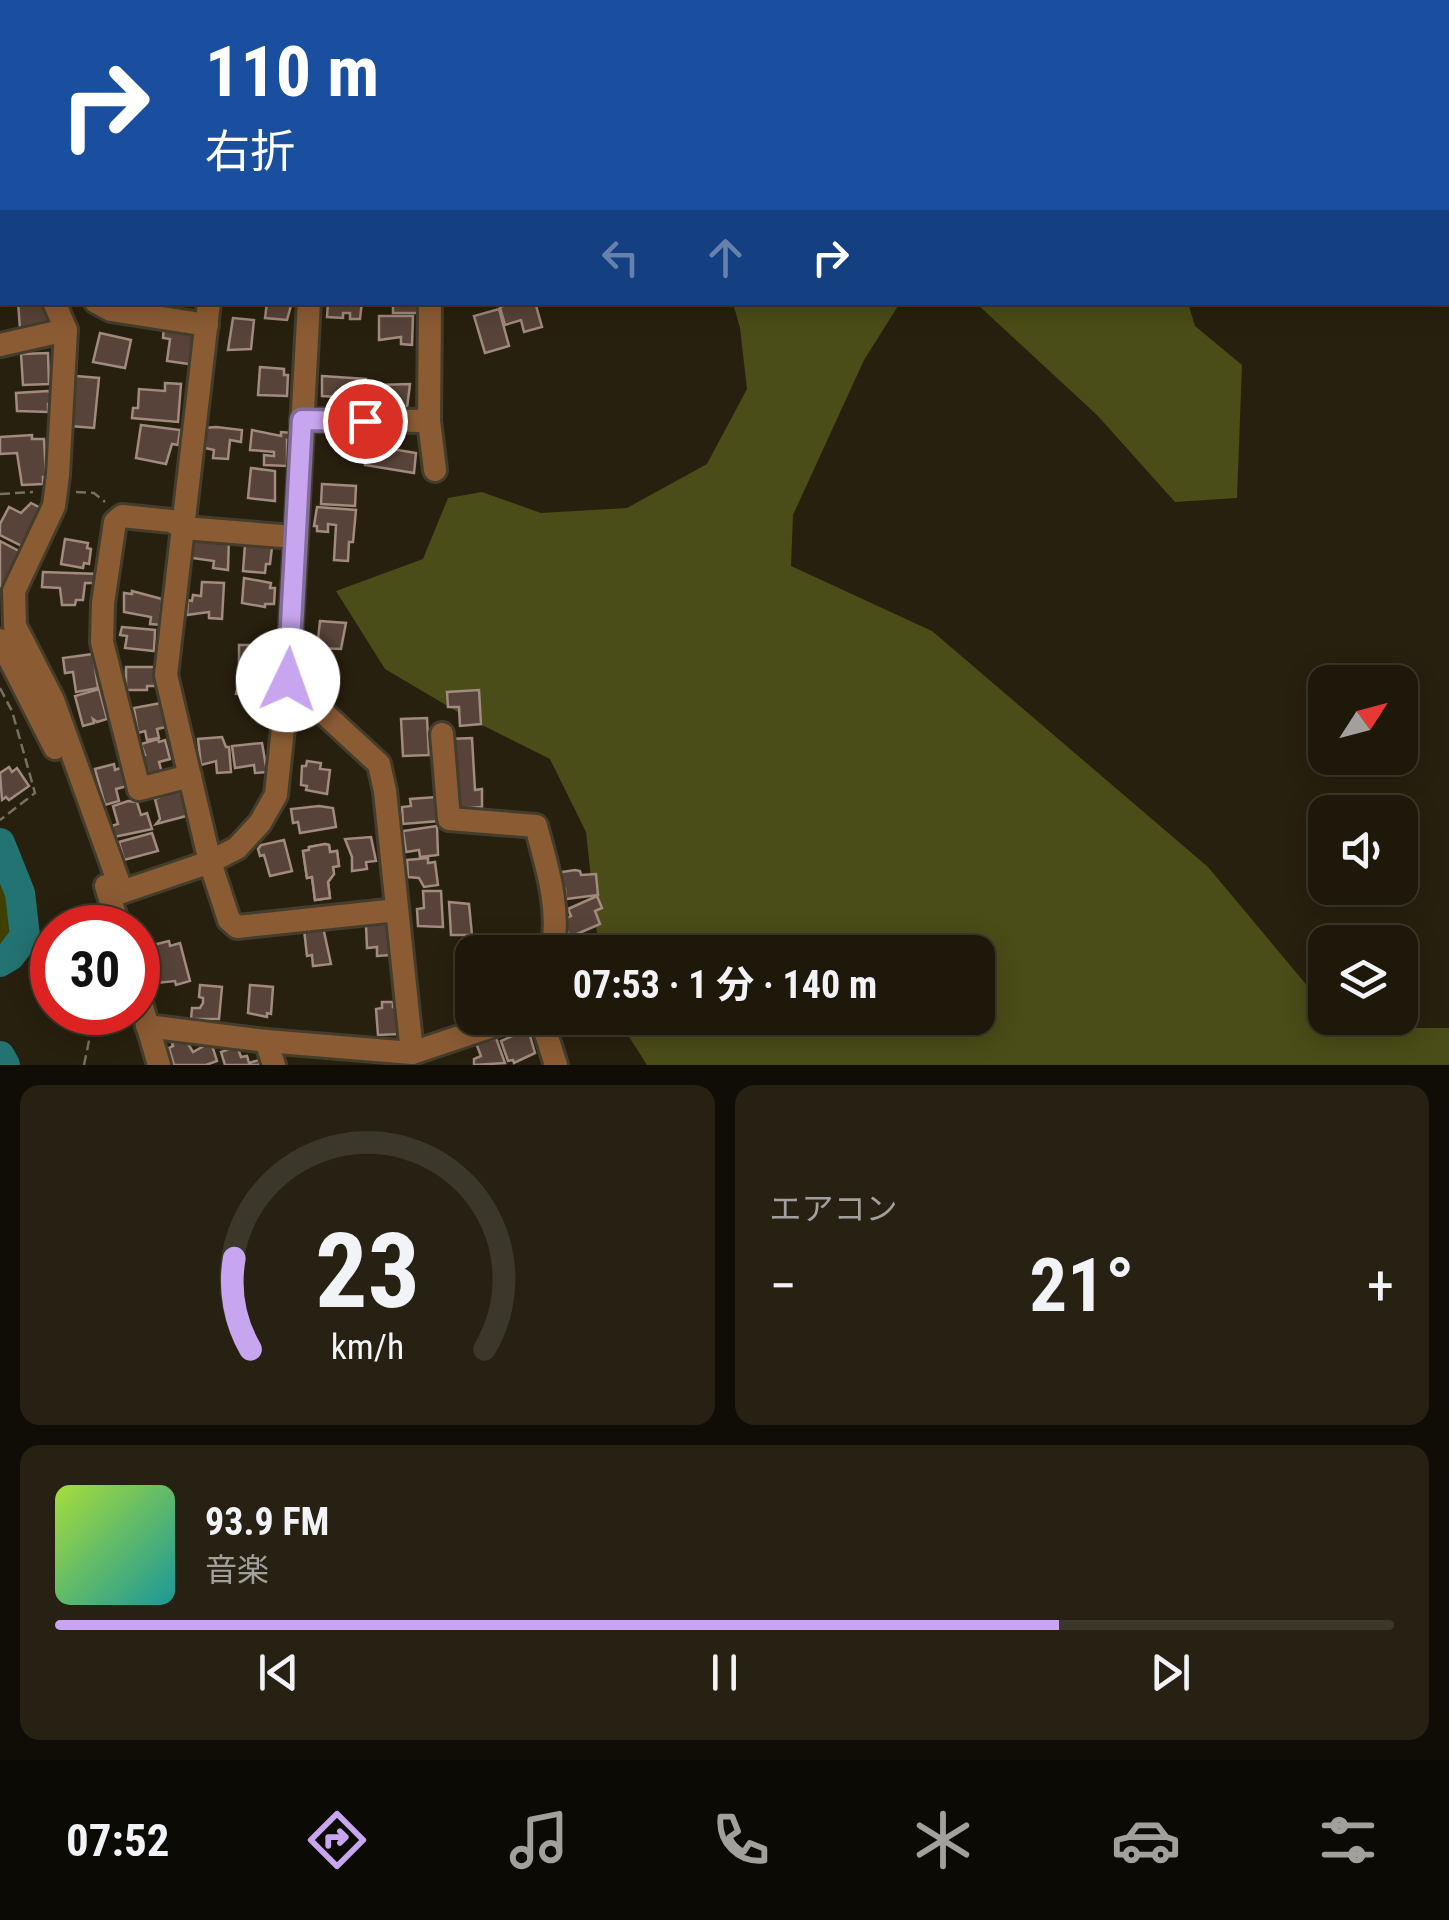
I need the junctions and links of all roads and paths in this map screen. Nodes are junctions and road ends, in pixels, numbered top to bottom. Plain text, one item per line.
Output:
1 (55, 305) edge
2 (101, 305) edge
3 (309, 305) edge
4 (430, 305) edge
5 (208, 314) edge
6 (66, 330) junction
7 (0, 345) edge
8 (302, 420) junction
9 (428, 421) junction
10 (435, 470) dead end
11 (55, 491) junction
12 (0, 494) edge
13 (122, 516) junction
14 (184, 528) junction
15 (294, 537) junction
16 (0, 640) edge
17 (288, 680) junction
18 (0, 688) edge
19 (442, 734) dead end
20 (190, 776) junction
21 (0, 809) edge
22 (2, 818) edge
23 (210, 862) junction
24 (109, 897) junction
25 (103, 905) edge
26 (112, 905) edge
27 (397, 910) junction
28 (555, 935) edge
29 (160, 1028) edge
30 (90, 1035) edge
31 (150, 1035) edge
32 (464, 1035) edge
33 (546, 1035) edge
34 (266, 1041) junction
35 (412, 1052) junction
36 (364, 1056) edge
37 (84, 1065) edge
38 (160, 1065) edge
39 (274, 1065) edge
40 (556, 1065) edge

1 - 6 street
2 - 5 street
3 - 8 street
4 - 9 street
5 - 14 street
6 - 7 street
6 - 11 street
8 - 9 street
8 - 15 street
9 - 10 street
11 - 12 path
11 - 13 path
11 - 24 street
13 - 14 street
13 - 20 street
14 - 15 street
14 - 20 street
15 - 17 street
16 - 24 street
17 - 23 street
17 - 27 street
18 - 22 path
19 - 28 street
20 - 23 street
21 - 22 path
23 - 24 street
23 - 27 street
24 - 25 path
24 - 26 street
27 - 35 street
29 - 34 street
30 - 37 path
31 - 38 street
32 - 35 street
33 - 40 street
34 - 36 street
34 - 39 street
35 - 36 street

